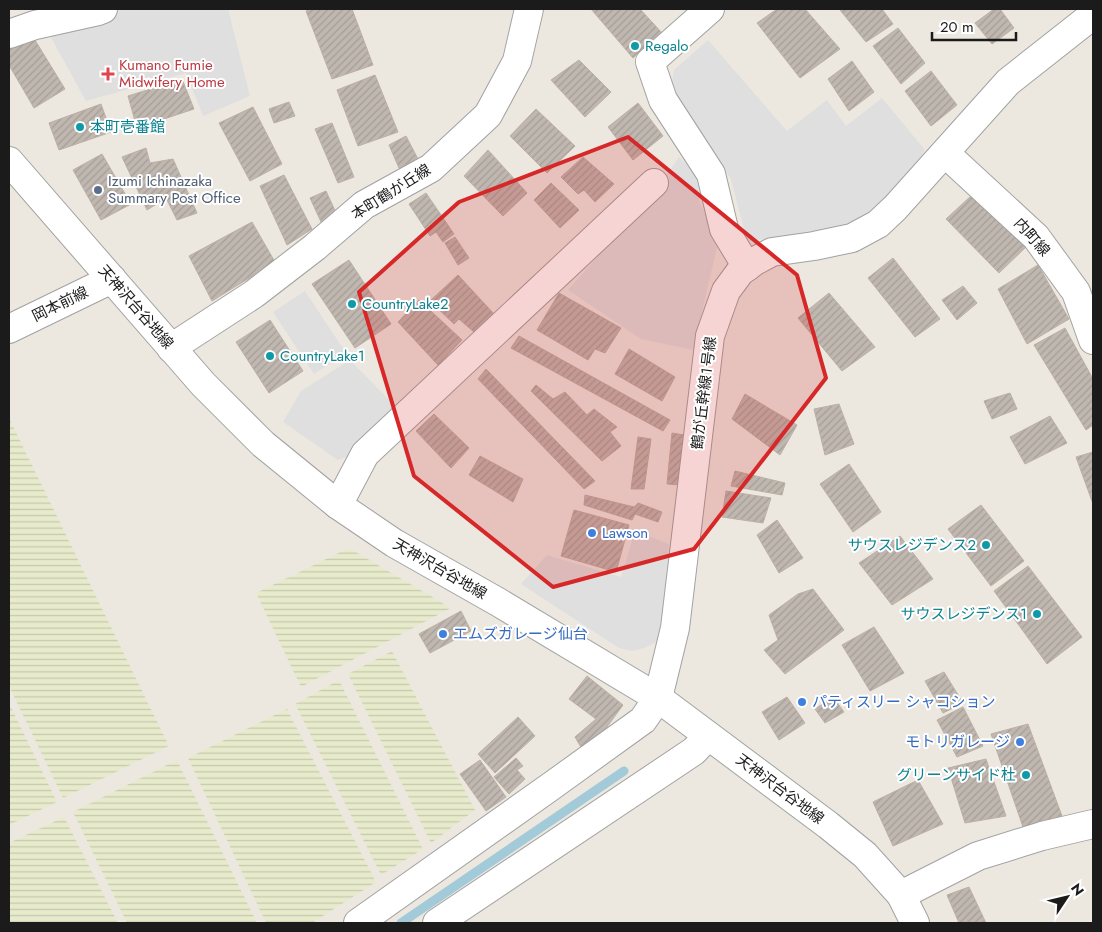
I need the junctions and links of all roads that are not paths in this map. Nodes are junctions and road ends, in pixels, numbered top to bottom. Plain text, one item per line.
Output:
1 (103, 9) edge
2 (529, 9) edge
3 (710, 9) edge
4 (1093, 15) edge
5 (9, 34) edge
6 (945, 153) junction
7 (9, 161) edge
8 (654, 184) dead end
9 (747, 267) junction
10 (112, 279) junction
11 (9, 329) edge
12 (1093, 340) edge
13 (171, 348) junction
14 (338, 506) junction
15 (658, 698) junction
16 (708, 736) junction
17 (1093, 824) edge
18 (901, 895) junction
19 (358, 923) edge
20 (437, 923) edge
21 (915, 923) edge

1 - 5 street
2 - 13 street, 本町鶴が丘線
3 - 9 street
4 - 6 street, 鶴が丘幹線１号線
6 - 9 street, 鶴が丘幹線１号線
6 - 12 street, 内町線
7 - 10 street, 天神沢台谷地線
8 - 14 street
9 - 15 street, 鶴が丘幹線１号線
10 - 11 street, 岡本前線
10 - 13 street, 天神沢台谷地線
13 - 14 street, 天神沢台谷地線
14 - 15 street, 天神沢台谷地線
15 - 16 street, 天神沢台谷地線
15 - 19 street
16 - 18 street, 天神沢台谷地線
16 - 20 street
17 - 18 street
18 - 21 street, 天神沢台谷地線

